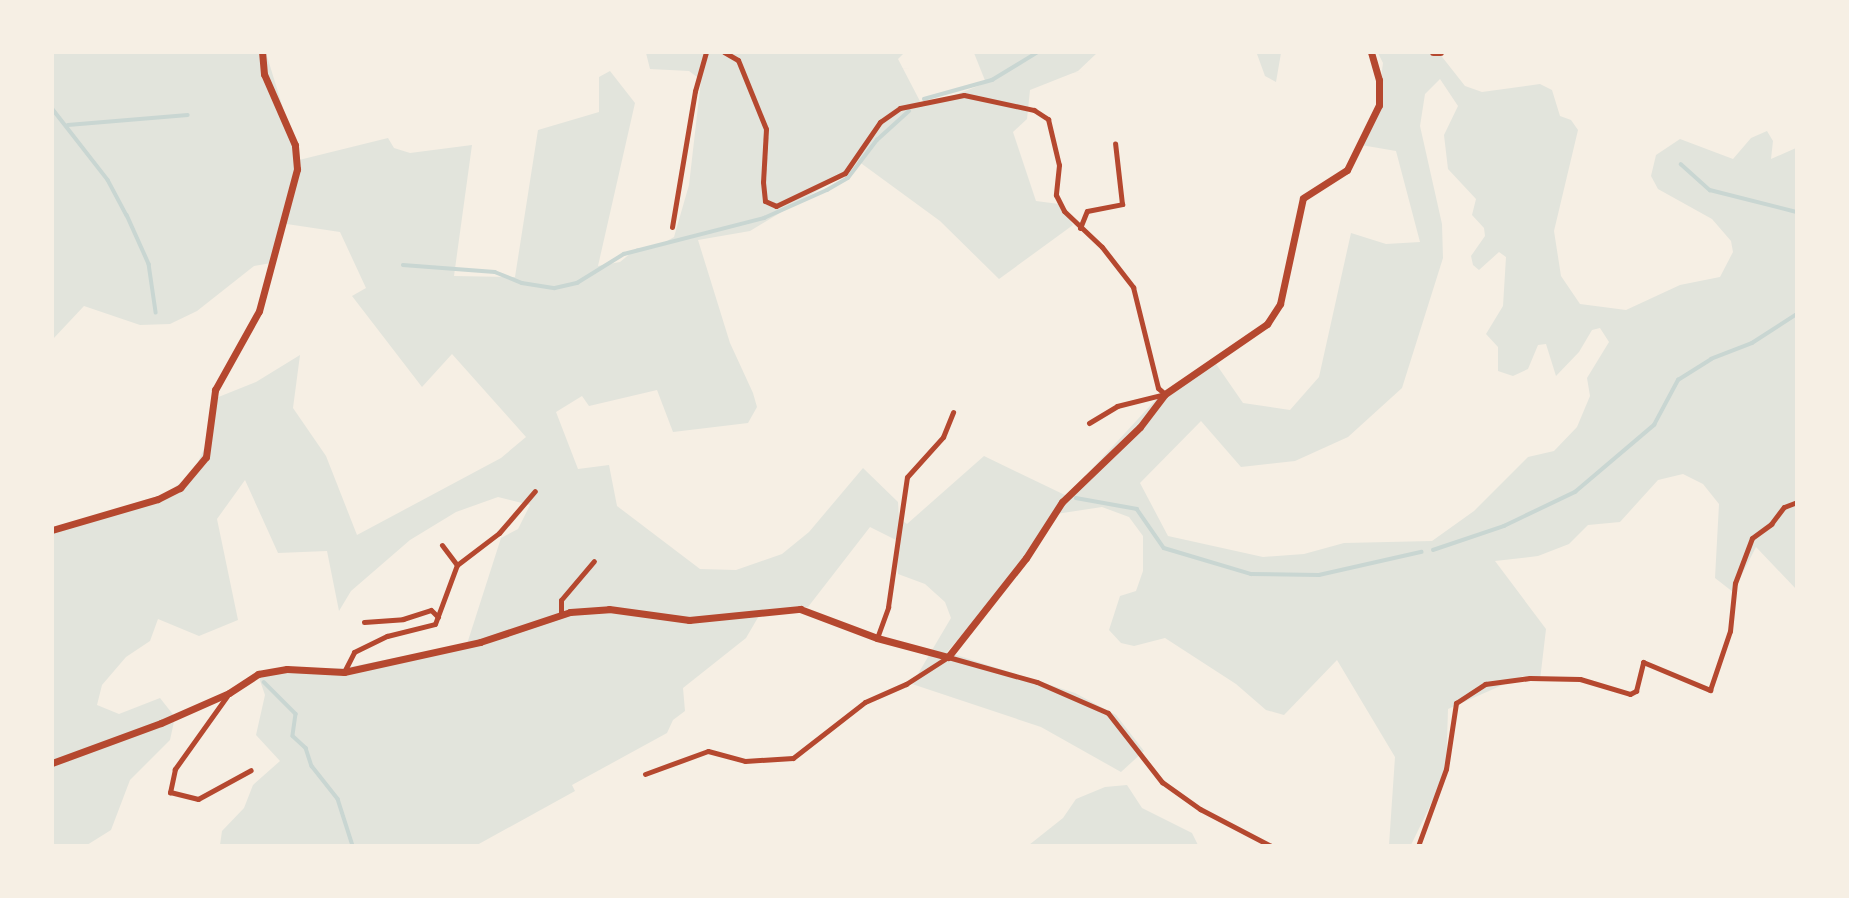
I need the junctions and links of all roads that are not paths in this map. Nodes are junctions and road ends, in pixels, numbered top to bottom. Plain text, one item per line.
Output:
1 (262, 52) edge
2 (706, 52) edge
3 (724, 52) edge
4 (1371, 52) edge
5 (1433, 52) edge
6 (1440, 52) edge
7 (1115, 143) dead end
8 (672, 227) dead end
9 (1080, 228) junction
10 (1165, 394) junction
11 (953, 412) dead end
12 (1089, 423) dead end
13 (535, 491) dead end
14 (1797, 502) edge
15 (52, 530) edge
16 (442, 545) dead end
17 (594, 561) dead end
18 (457, 565) junction
19 (561, 615) junction
20 (438, 617) junction
21 (364, 622) dead end
22 (877, 638) junction
23 (948, 657) junction
24 (344, 672) junction
25 (229, 693) junction
26 (52, 763) edge
27 (251, 770) dead end
28 (645, 774) dead end
29 (1271, 845) edge
30 (1418, 845) edge

1 - 15 street
2 - 8 street
3 - 9 street
4 - 10 street
5 - 6 street
7 - 9 street
9 - 10 street
10 - 12 street
10 - 23 street
11 - 22 street
13 - 18 street
14 - 30 street
16 - 18 street
17 - 19 street
18 - 20 street
19 - 22 street
19 - 24 street
20 - 21 street
20 - 24 street
22 - 23 street
23 - 28 street
23 - 29 street
24 - 25 street
25 - 26 street
25 - 27 street

